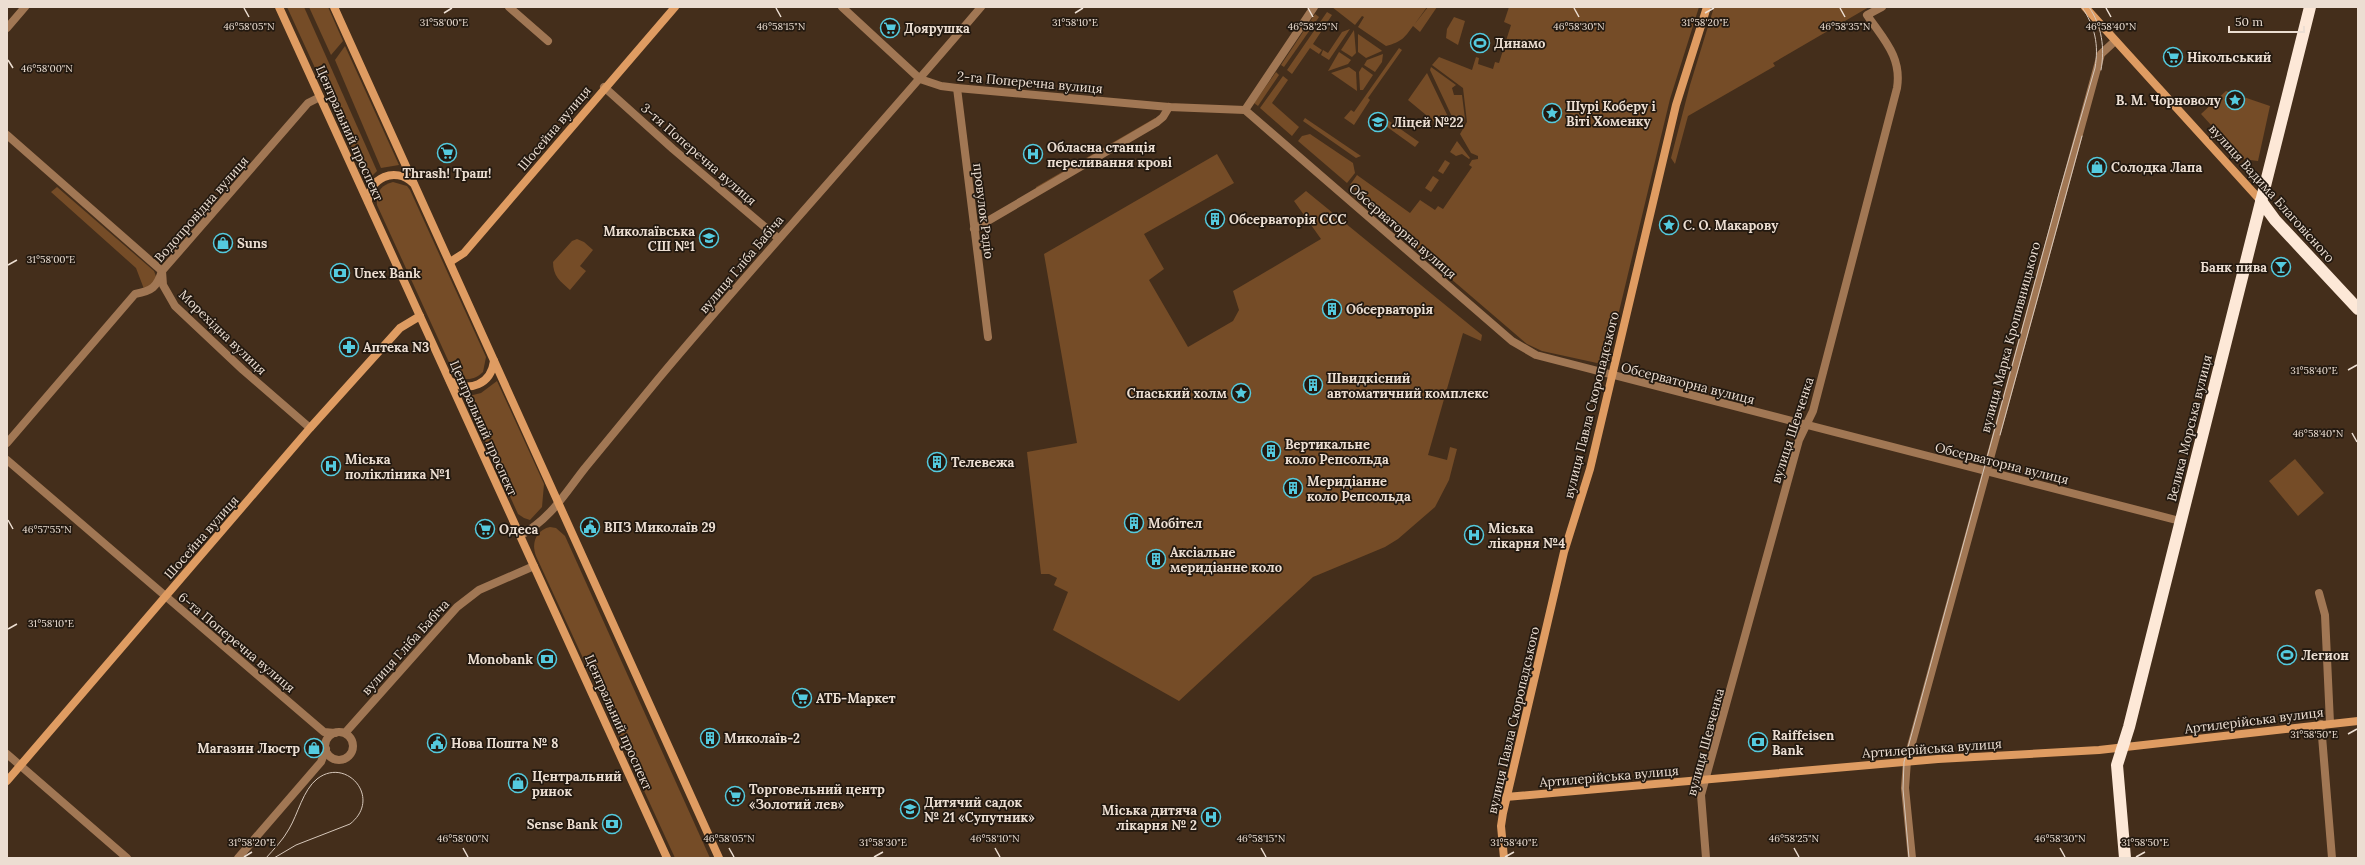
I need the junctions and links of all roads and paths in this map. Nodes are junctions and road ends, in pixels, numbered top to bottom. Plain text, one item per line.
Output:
1 (25, 7) edge
2 (279, 7) edge
3 (334, 7) edge
4 (509, 7) edge
5 (675, 7) edge
6 (842, 7) edge
7 (981, 7) edge
8 (1314, 7) edge
9 (1707, 7) edge
10 (1882, 7) edge
11 (2086, 7) edge
12 (2310, 7) edge
13 (7, 28) edge
14 (548, 40) dead end
15 (2116, 40) junction
16 (920, 79) junction
17 (604, 88) junction
18 (957, 88) junction
19 (320, 97) junction
20 (1169, 107) junction
21 (1245, 110) junction
22 (7, 135) edge
23 (415, 185) junction
24 (2261, 201) junction
25 (368, 202) junction
26 (974, 229) junction
27 (778, 238) junction
28 (450, 262) junction
29 (162, 271) junction
30 (2358, 309) edge
31 (420, 316) junction
32 (988, 336) dead end
33 (494, 361) junction
34 (1611, 376) junction
35 (450, 381) junction
36 (1807, 426) junction
37 (310, 428) junction
38 (7, 443) edge
39 (7, 460) edge
40 (1986, 472) junction
41 (559, 502) junction
42 (2180, 521) junction
43 (520, 536) junction
44 (534, 566) junction
45 (2319, 593) dead end
46 (165, 597) junction
47 (2358, 721) edge
48 (2330, 723) junction
49 (2321, 724) junction
50 (324, 732) junction
51 (335, 733) junction
52 (345, 733) junction
53 (326, 746) junction
54 (2122, 748) junction
55 (7, 754) edge
56 (334, 759) junction
57 (1907, 761) junction
58 (321, 762) junction
59 (21, 765) junction
60 (1706, 780) junction
61 (7, 781) edge
62 (1506, 796) junction
63 (127, 858) edge
64 (238, 858) edge
65 (667, 858) edge
66 (719, 858) edge
67 (1504, 858) edge
68 (1706, 858) edge
69 (1912, 858) edge
70 (2124, 858) edge
71 (2332, 858) edge

1 - 13 street
2 - 19 street, Центральний проспект
3 - 23 street
4 - 14 street
5 - 17 street, Шосейна вулиця
6 - 16 street, 2-га Поперечна вулиця
7 - 16 street, вулиця Гліба Бабіча
8 - 21 street
9 - 34 street, вулиця Павла Скоропадського
10 - 36 street, вулиця Шевченка
11 - 15 street, вулиця Вадима Благовісного
12 - 24 highway, Велика Морська вулиця
15 - 24 street, вулиця Вадима Благовісного
15 - 40 street, вулиця Марка Кропивницького
16 - 18 street, 2-га Поперечна вулиця
16 - 27 street, вулиця Гліба Бабіча
17 - 27 street, 3-тя Поперечна вулиця
17 - 28 street, Шосейна вулиця
18 - 20 street, 2-га Поперечна вулиця
18 - 26 street, провулок Радіо
19 - 25 street, Центральний проспект
19 - 29 street, Водопровідна вулиця
20 - 21 street, 2-га Поперечна вулиця
20 - 26 street
21 - 34 street, Обсерваторна вулиця
22 - 29 street
23 - 25 street
23 - 28 street
24 - 30 highway, вулиця Вадима Благовісного
24 - 42 highway, Велика Морська вулиця
25 - 31 street, Центральний проспект
26 - 32 street, провулок Радіо
27 - 41 street, вулиця Гліба Бабіча
28 - 33 street
29 - 37 street, Морехідна вулиця
29 - 38 street, Водопровідна вулиця
31 - 35 street, Центральний проспект
31 - 37 street, Шосейна вулиця
33 - 35 street
33 - 41 street
34 - 36 street, Обсерваторна вулиця
34 - 62 street, вулиця Павла Скоропадського
35 - 43 street, Центральний проспект
36 - 40 street, Обсерваторна вулиця
36 - 60 street, вулиця Шевченка
37 - 46 street, Шосейна вулиця
39 - 46 street, 6-та Поперечна вулиця
40 - 42 street, Обсерваторна вулиця
40 - 57 street, вулиця Марка Кропивницького
41 - 43 street, вулиця Гліба Бабіча
41 - 66 street
42 - 54 highway, Велика Морська вулиця
43 - 44 street, Центральний проспект
44 - 52 street, вулиця Гліба Бабіча
44 - 65 street, Центральний проспект
45 - 48 street
46 - 50 street, 6-та Поперечна вулиця
46 - 59 street, Шосейна вулиця
47 - 48 street, Артилерійська вулиця
48 - 49 street, Артилерійська вулиця
49 - 54 street, Артилерійська вулиця
49 - 71 street
50 - 51 street
50 - 53 street
51 - 52 street
51 - 53 street
52 - 56 street
53 - 56 street
53 - 58 street
54 - 57 street, Артилерійська вулиця
54 - 70 highway, Велика Морська вулиця
55 - 59 street
56 - 58 street
57 - 60 street, Артилерійська вулиця
57 - 69 street, вулиця Марка Кропивницького
58 - 64 street
59 - 61 street, Шосейна вулиця
59 - 63 street
60 - 62 street, Артилерійська вулиця
60 - 68 street, вулиця Шевченка
62 - 67 street, вулиця Павла Скоропадського

